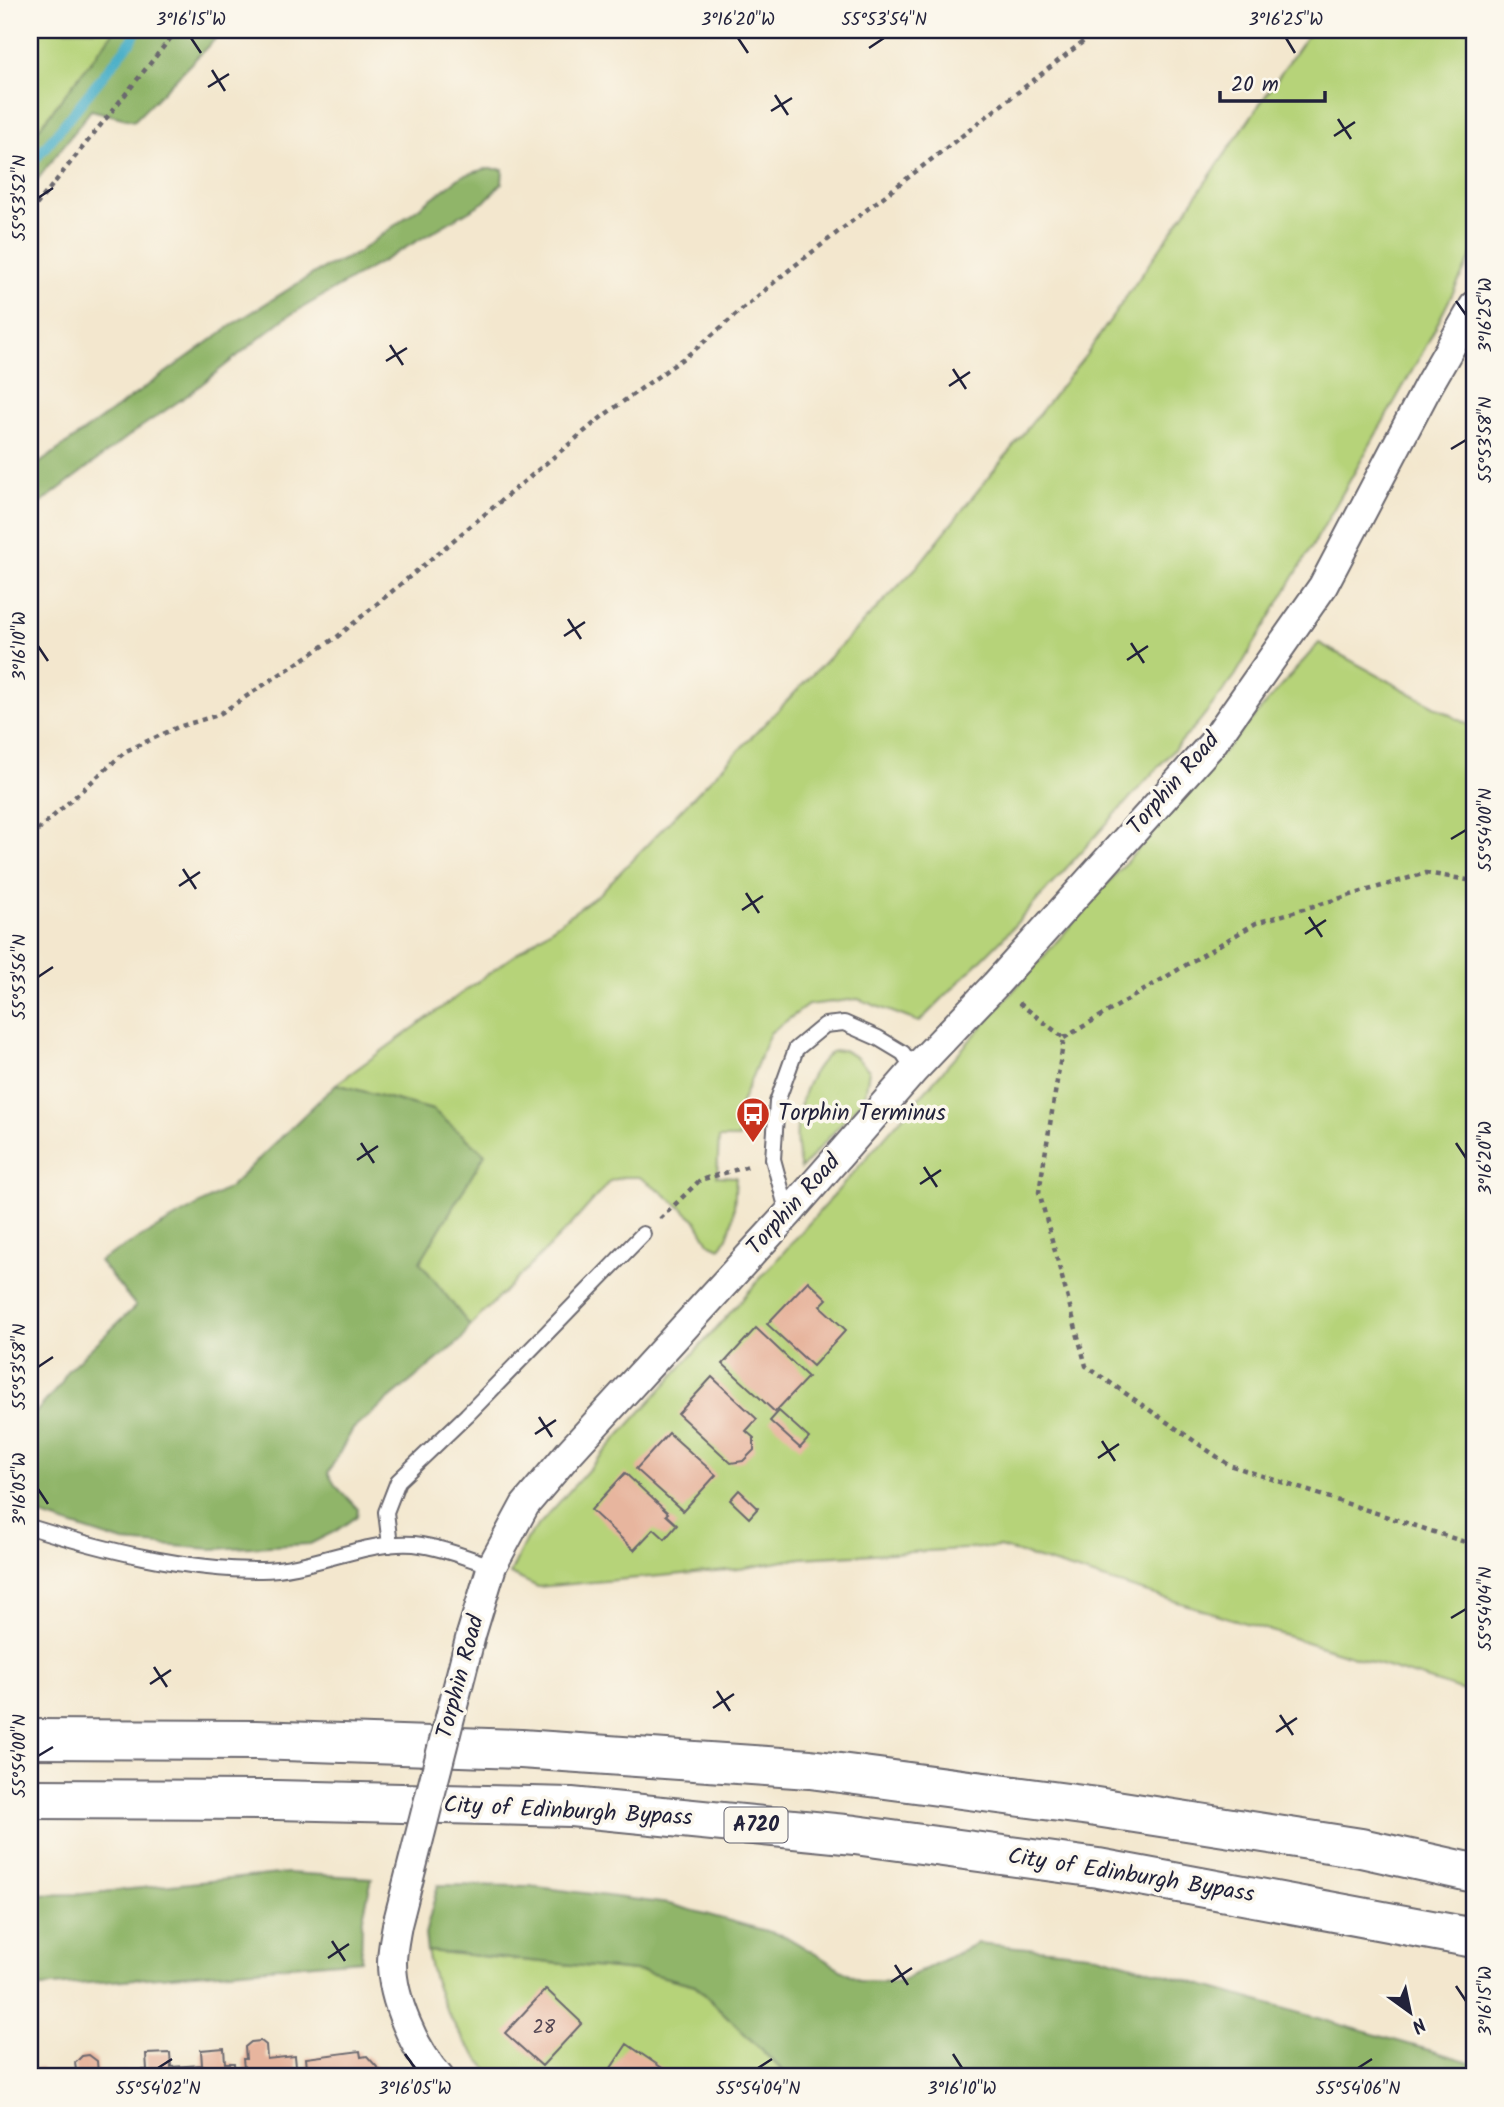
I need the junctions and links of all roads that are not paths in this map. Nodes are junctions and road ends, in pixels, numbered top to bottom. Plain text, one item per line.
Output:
1 (1474, 306) edge
2 (914, 1070) junction
3 (788, 1214) junction
4 (643, 1234) road end
5 (30, 1527) edge
6 (390, 1545) junction
7 (492, 1566) junction
8 (30, 1739) edge
9 (30, 1799) edge
10 (1474, 1873) edge
11 (1474, 1938) edge
12 (439, 2077) edge

1 - 2 street, Torphin Road
2 - 3 street, Torphin Road
2 - 3 lane
3 - 7 street, Torphin Road
4 - 6 lane
5 - 6 lane
6 - 7 lane
7 - 12 street, Torphin Road, bridge
8 - 10 highway
9 - 11 highway, City of Edinburgh Bypass / A720

